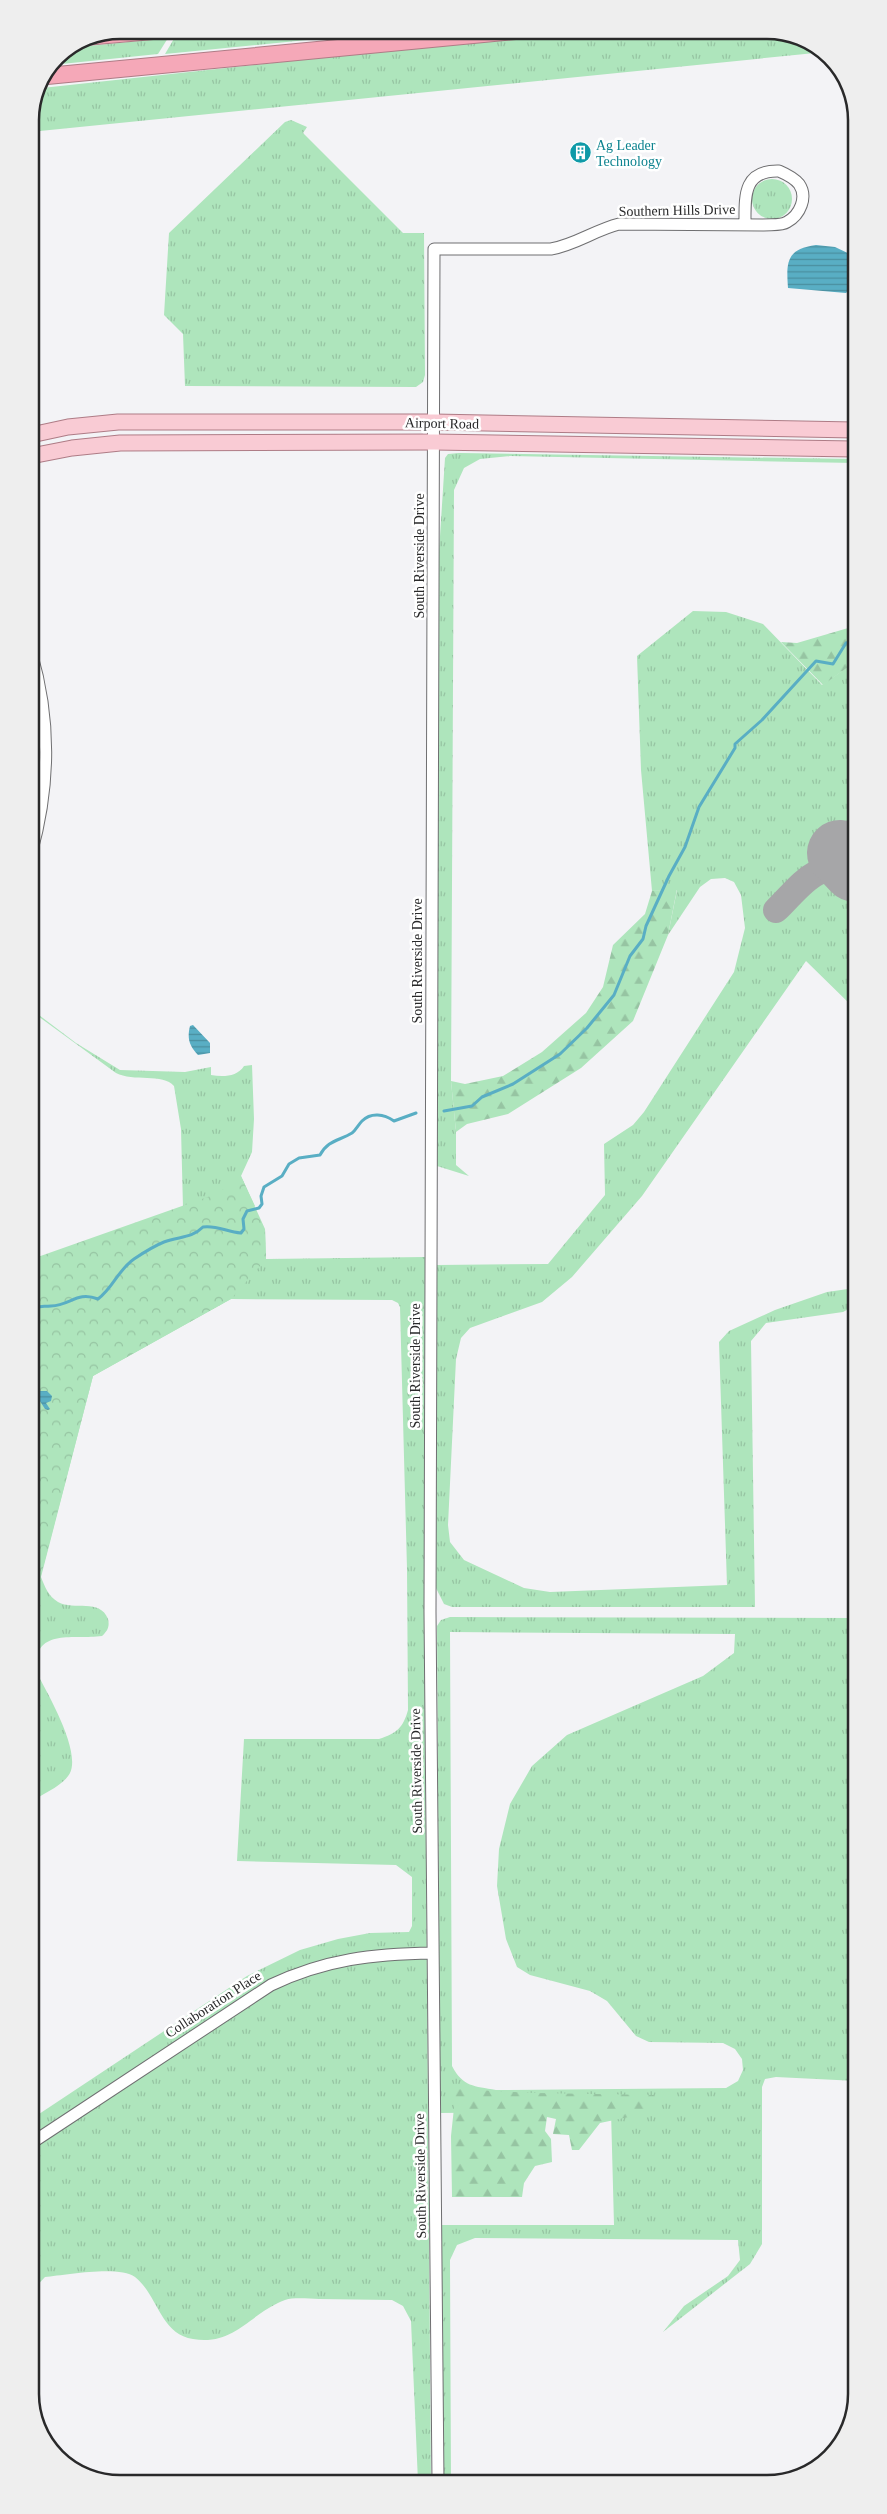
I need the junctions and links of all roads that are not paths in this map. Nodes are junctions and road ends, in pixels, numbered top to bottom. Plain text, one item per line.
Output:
1 (431, 39) edge
2 (52, 76) edge
3 (745, 224) junction
4 (434, 249) joint
5 (434, 422) junction
6 (848, 430) edge
7 (39, 433) edge
8 (434, 442) junction
9 (848, 449) edge
10 (39, 454) edge
11 (39, 681) edge
12 (39, 819) edge
13 (433, 1953) junction
14 (39, 2138) edge
15 (438, 2475) edge

1 - 2 highway
3 - 3 street, Southern Hills Drive
3 - 4 street, Southern Hills Drive
4 - 5 street, South Riverside Drive
5 - 6 main road, Airport Road
5 - 7 main road, Airport Road
5 - 8 street, South Riverside Drive
8 - 9 main road, Airport Road
8 - 10 main road, Airport Road
8 - 13 street, South Riverside Drive
11 - 12 street
13 - 14 street, Collaboration Place
13 - 15 street, South Riverside Drive

